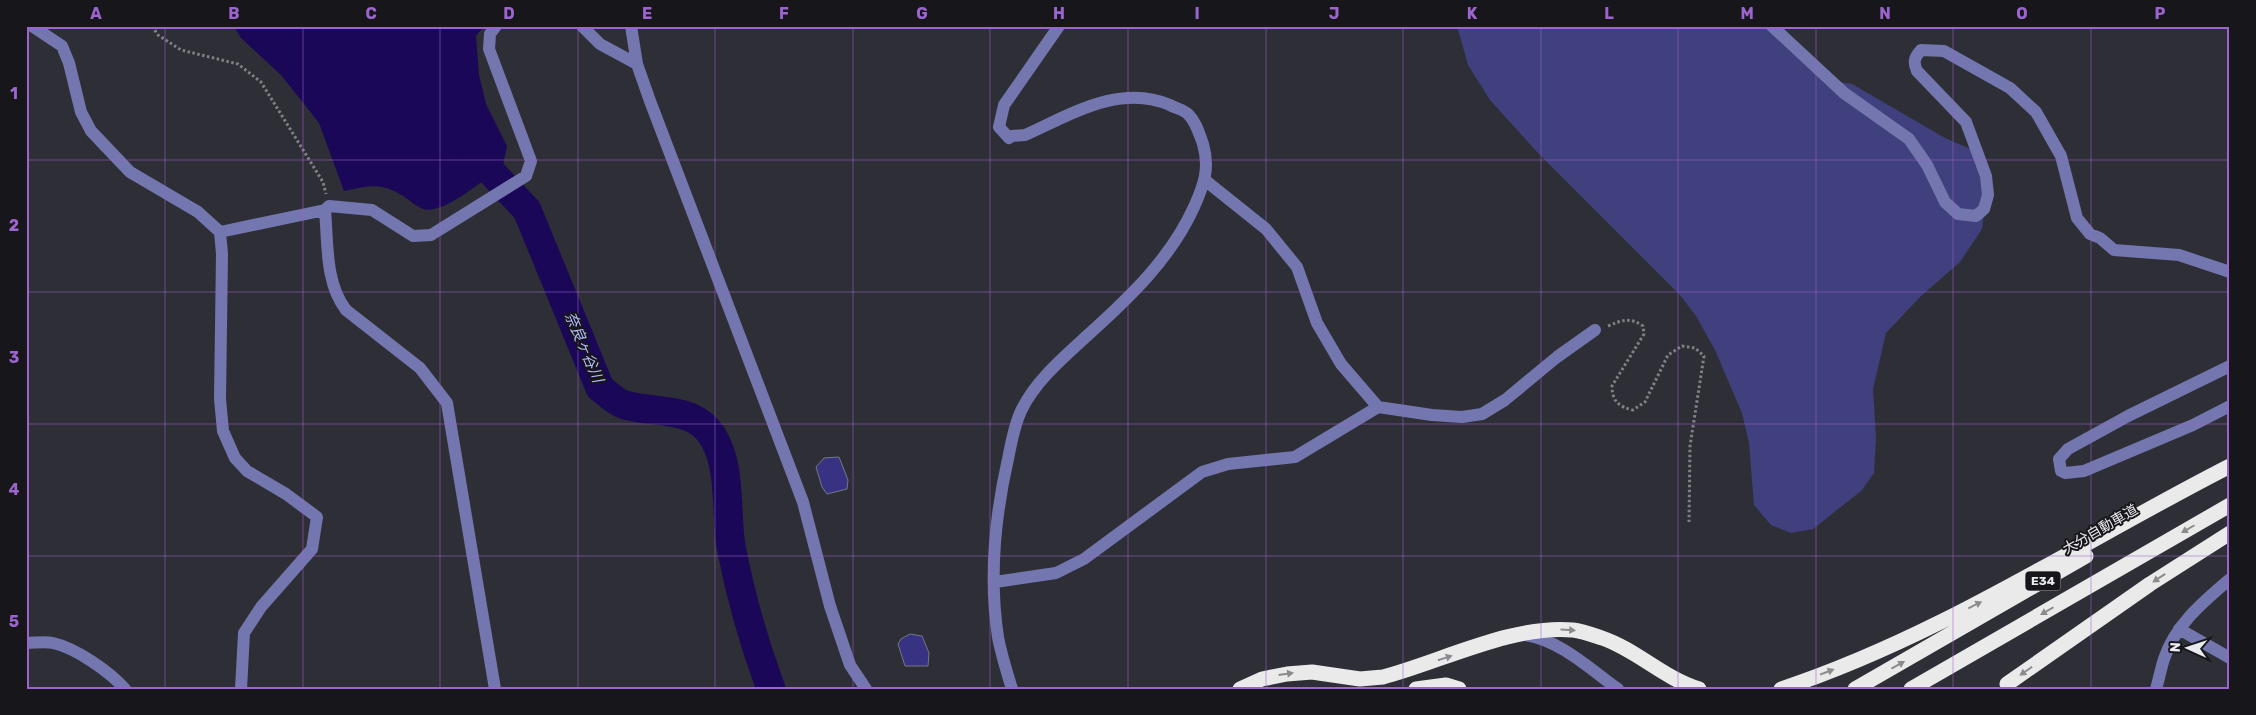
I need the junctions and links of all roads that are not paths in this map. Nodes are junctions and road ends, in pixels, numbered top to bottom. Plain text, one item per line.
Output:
1 (32, 26) edge
2 (496, 26) edge
3 (582, 26) edge
4 (631, 26) edge
5 (1059, 26) edge
6 (1772, 26) edge
7 (637, 64) junction
8 (1206, 182) junction
9 (327, 208) junction
10 (220, 232) junction
11 (2230, 272) edge
12 (1596, 330) road end
13 (2230, 366) edge
14 (2230, 406) edge
15 (1378, 407) junction
16 (2230, 466) edge
17 (2230, 472) edge
18 (2230, 505) edge
19 (2230, 533) edge
20 (2230, 579) edge
21 (995, 582) junction
22 (2179, 629) junction
23 (1518, 634) junction
24 (26, 643) edge
25 (2230, 658) edge
26 (2004, 686) edge
27 (125, 689) edge
28 (241, 689) edge
29 (495, 689) edge
30 (866, 689) edge
31 (1012, 689) edge
32 (1240, 689) edge
33 (1416, 689) edge
34 (1459, 689) edge
35 (1618, 689) edge
36 (1699, 689) edge
37 (1781, 689) edge
38 (1855, 689) edge
39 (1911, 689) edge
40 (2156, 689) edge

1 - 10 street
2 - 9 street
3 - 7 street
4 - 7 street
5 - 8 street
6 - 11 street
7 - 30 street
8 - 15 street
8 - 21 street
9 - 10 street
9 - 29 street
10 - 28 street
12 - 15 street
13 - 14 street
15 - 21 street
37 -> 16 highway
38 -> 17 highway, 大分自動車道 / E34
18 -> 39 highway, E34
19 -> 26 highway
20 - 22 street
21 - 31 street
22 - 25 street
22 - 40 street
32 -> 23 highway
23 - 35 street
23 -> 36 highway
24 - 27 street
33 - 34 highway

